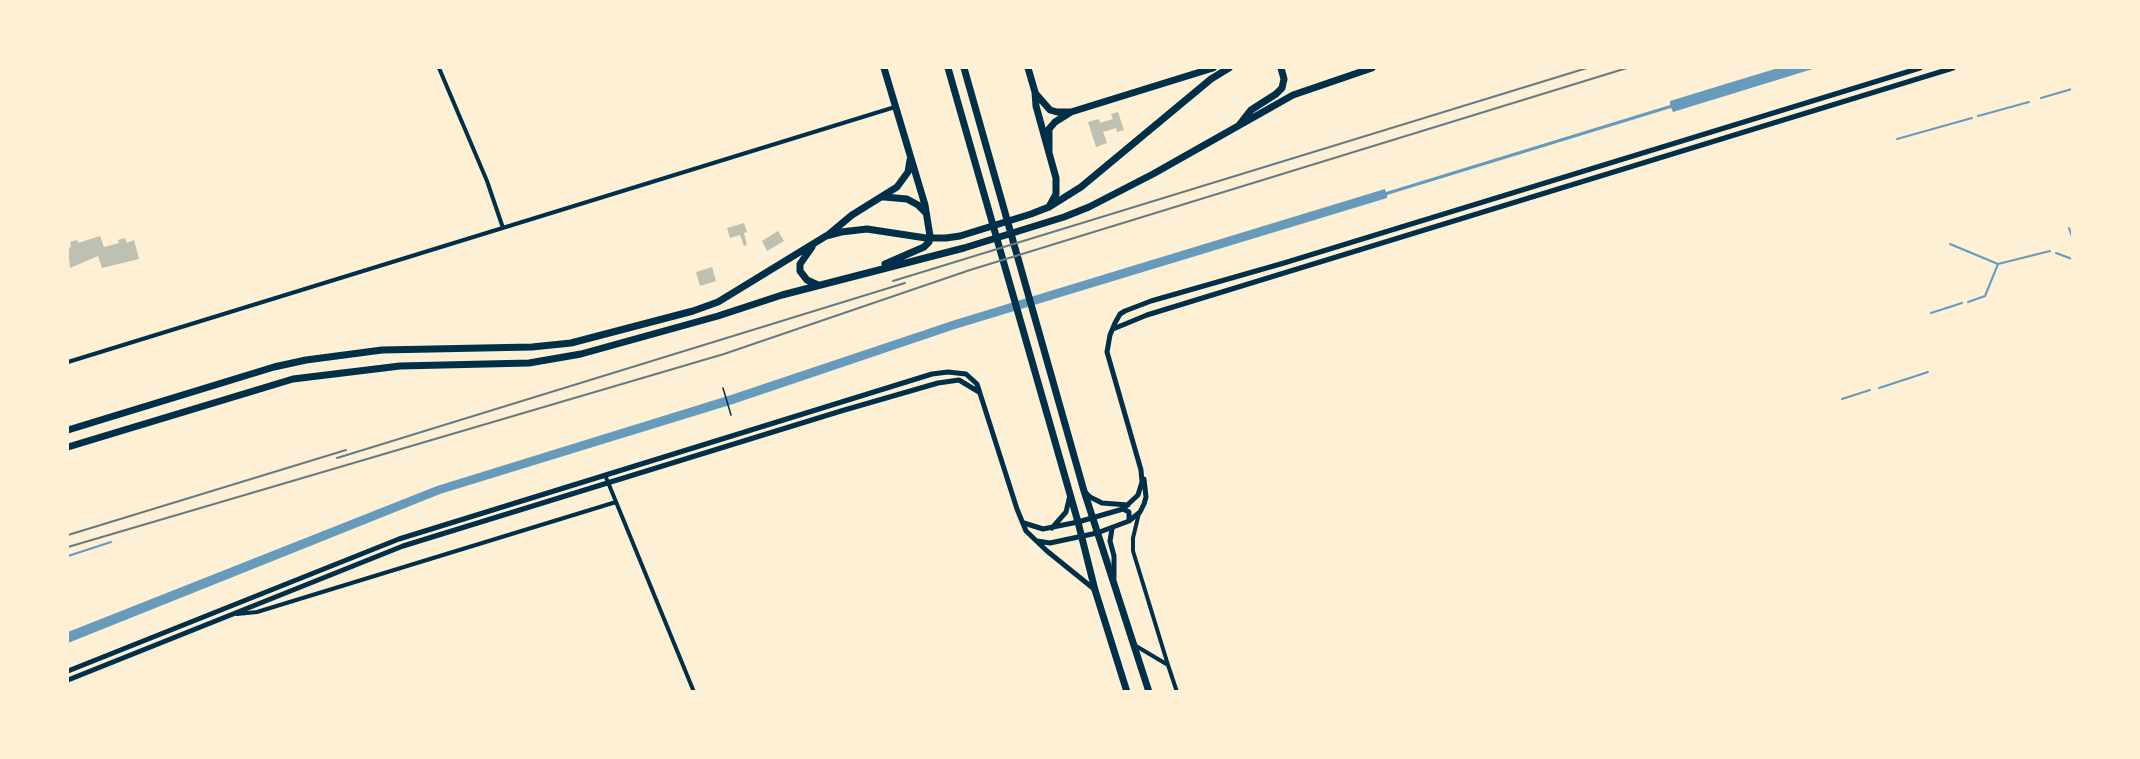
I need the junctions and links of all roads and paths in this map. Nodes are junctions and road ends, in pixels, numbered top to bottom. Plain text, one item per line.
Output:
1 (439, 68) edge
2 (884, 68) edge
3 (948, 68) edge
4 (964, 68) edge
5 (1030, 68) edge
6 (1213, 68) edge
7 (1229, 68) edge
8 (1281, 68) edge
9 (1372, 68) edge
10 (1920, 68) edge
11 (1953, 68) edge
12 (1035, 92) junction
13 (895, 107) junction
14 (1071, 112) junction
15 (1238, 126) junction
16 (1049, 151) junction
17 (910, 159) junction
18 (882, 197) junction
19 (1049, 207) junction
20 (925, 212) junction
21 (503, 228) junction
22 (826, 236) junction
23 (930, 238) junction
24 (816, 243) junction
25 (870, 272) junction
26 (820, 285) junction
27 (1112, 329) junction
28 (68, 362) edge
29 (723, 388) dead end
30 (980, 393) junction
31 (732, 415) dead end
32 (68, 430) edge
33 (68, 447) edge
34 (1141, 470) junction
35 (605, 475) junction
36 (608, 483) junction
37 (1084, 491) junction
38 (1070, 495) junction
39 (616, 502) junction
40 (1126, 507) junction
41 (1140, 512) junction
42 (1093, 518) junction
43 (1129, 521) junction
44 (1078, 522) junction
45 (1024, 523) junction
46 (1051, 529) junction
47 (1112, 529) junction
48 (1097, 533) junction
49 (1081, 536) junction
50 (1036, 541) junction
51 (1114, 586) junction
52 (1095, 590) junction
53 (230, 615) junction
54 (1134, 645) junction
55 (1168, 665) junction
56 (68, 670) edge
57 (68, 680) edge
58 (694, 692) edge
59 (1127, 692) edge
60 (1149, 692) edge
61 (1177, 692) edge

1 - 21 street
2 - 13 main road
3 - 38 main road
4 - 37 main road
5 - 12 main road
6 - 14 main road
7 - 19 main road
8 - 15 main road
9 - 15 main road
10 - 27 street
11 - 27 street
12 - 14 main road
12 - 16 main road
13 - 17 main road
13 - 21 street
14 - 16 main road
15 - 25 main road
16 - 19 main road
17 - 18 main road
17 - 20 main road
18 - 20 main road
18 - 22 main road
19 - 23 main road
20 - 23 main road
21 - 28 street
22 - 23 main road
22 - 24 main road
23 - 25 main road
24 - 26 main road
24 - 32 main road
25 - 26 main road
26 - 33 main road
27 - 34 street
29 - 31 path
30 - 35 street
30 - 36 street
30 - 45 street
34 - 40 street
34 - 41 street
35 - 36 street
35 - 56 street
36 - 39 street
36 - 53 street
37 - 40 street
37 - 42 main road
38 - 44 main road
38 - 46 street
39 - 53 street
39 - 58 street
40 - 42 street
40 - 43 street
41 - 43 street
41 - 55 street
42 - 44 street
42 - 48 main road
43 - 47 street
44 - 46 street
44 - 49 main road
45 - 46 street
45 - 50 street
47 - 48 street
47 - 51 street
48 - 49 street
48 - 51 main road
49 - 50 street
49 - 52 main road
50 - 52 street
51 - 54 main road
52 - 59 main road
53 - 57 street
54 - 55 street
54 - 60 main road
55 - 61 street

